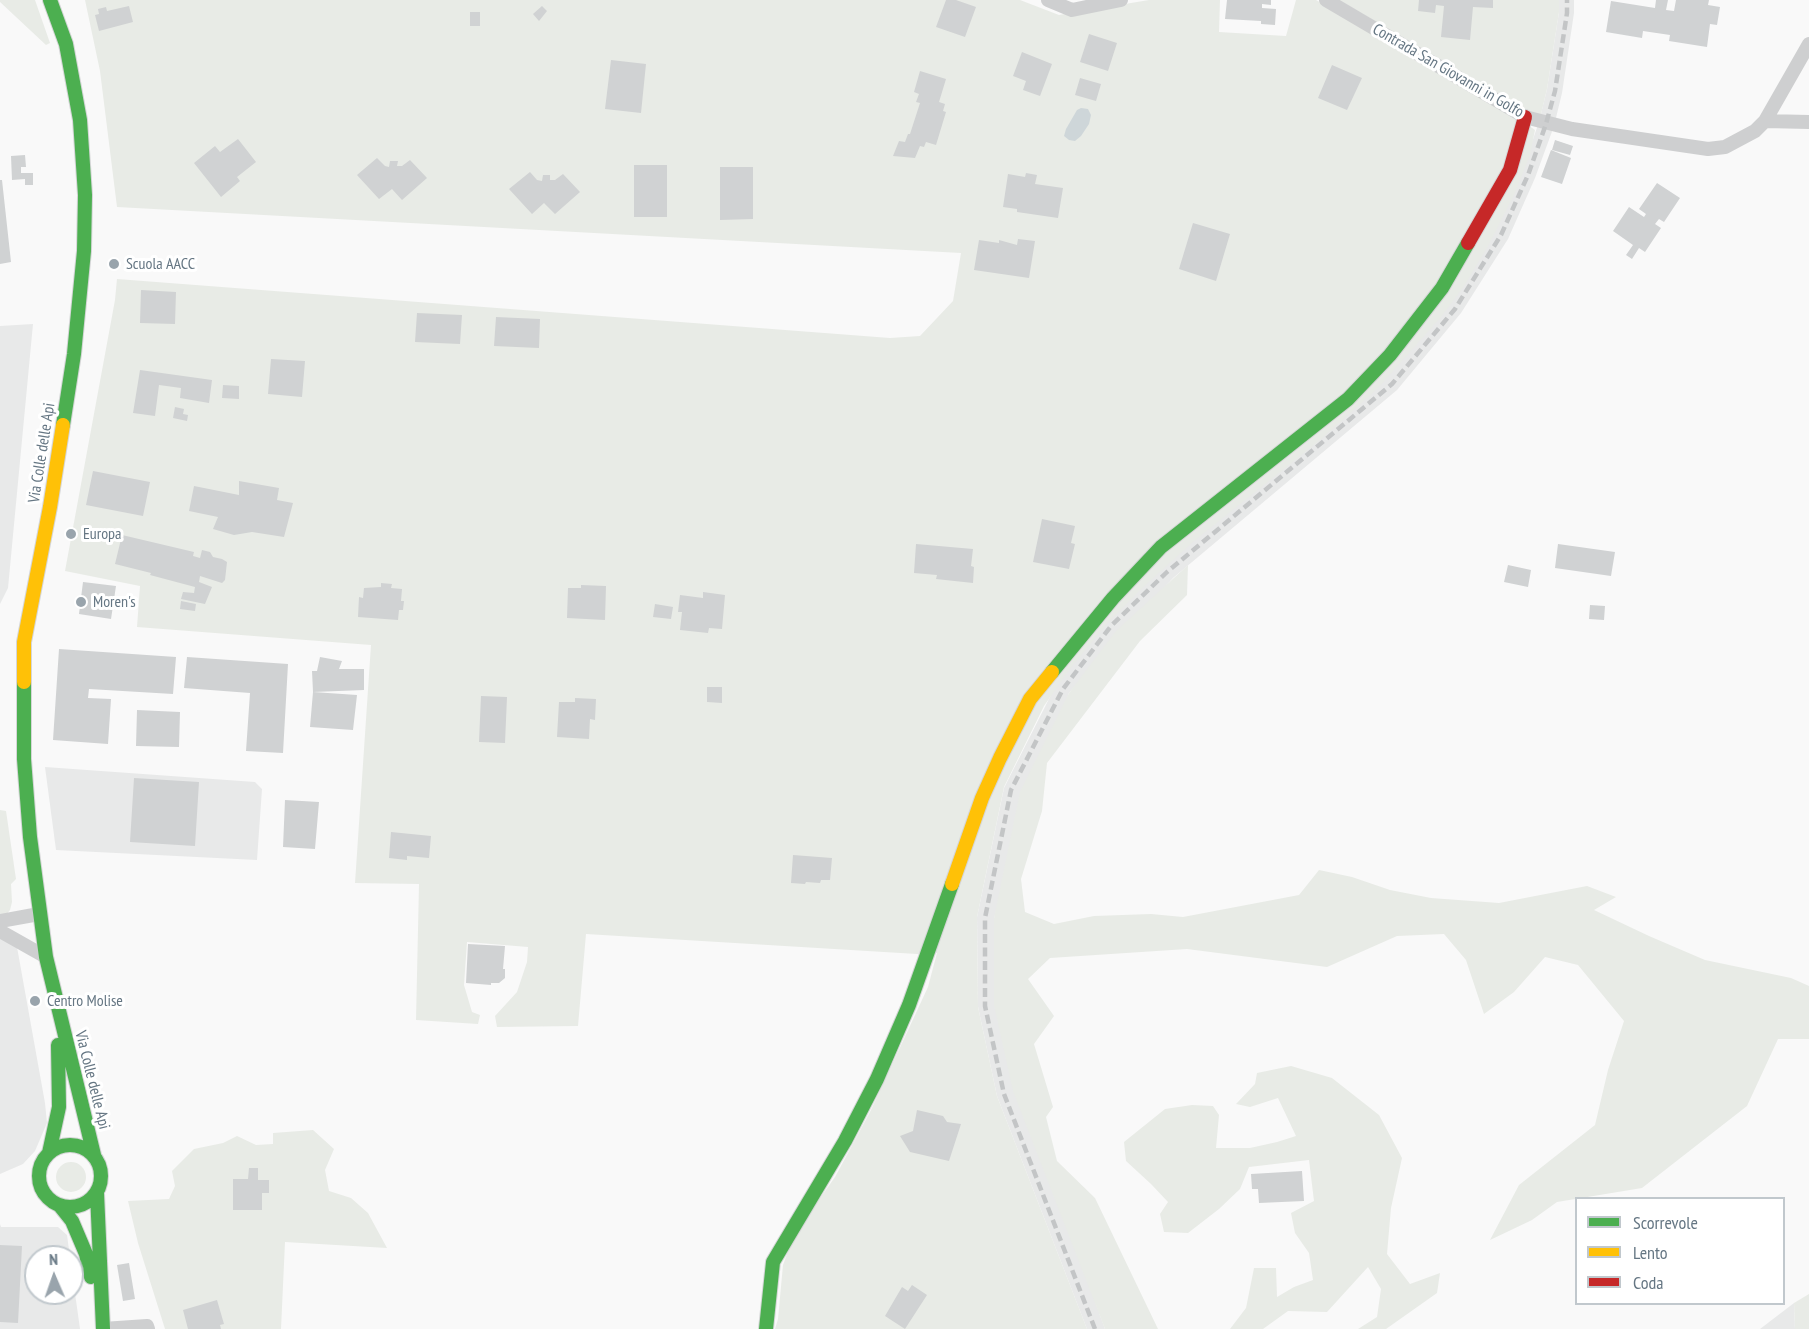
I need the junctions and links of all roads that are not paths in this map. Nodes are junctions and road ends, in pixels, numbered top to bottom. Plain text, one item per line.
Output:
1 (50, 0) edge
2 (1048, 0) edge
3 (1121, 0) edge
4 (1326, 0) edge
5 (1809, 44) edge
6 (1525, 117) junction
7 (1765, 121) junction
8 (1809, 122) edge
9 (39, 914) junction
10 (0, 921) edge
11 (0, 931) edge
12 (46, 957) junction
13 (58, 1012) junction
14 (49, 1153) junction
15 (94, 1155) junction
16 (97, 1193) junction
17 (60, 1206) junction
18 (103, 1329) edge
19 (148, 1329) edge
20 (766, 1329) edge

1 - 9 main road, Via Colle delle Api
2 - 3 street
4 - 6 street, Contrada San Giovanni in Golfo
5 - 7 street, Contrada San Giovanni in Golfo
6 - 7 street, Contrada San Giovanni in Golfo
6 - 20 main road
7 - 8 street
9 - 10 street
9 - 12 main road, Via Colle delle Api
11 - 12 street
12 - 13 main road, Via Colle delle Api
13 - 14 main road, Via Colle delle Api
13 - 15 main road, Via Colle delle Api
14 - 15 main road
14 - 17 main road
15 - 16 main road
16 - 17 main road
16 - 18 main road
17 - 18 main road
18 - 19 street

